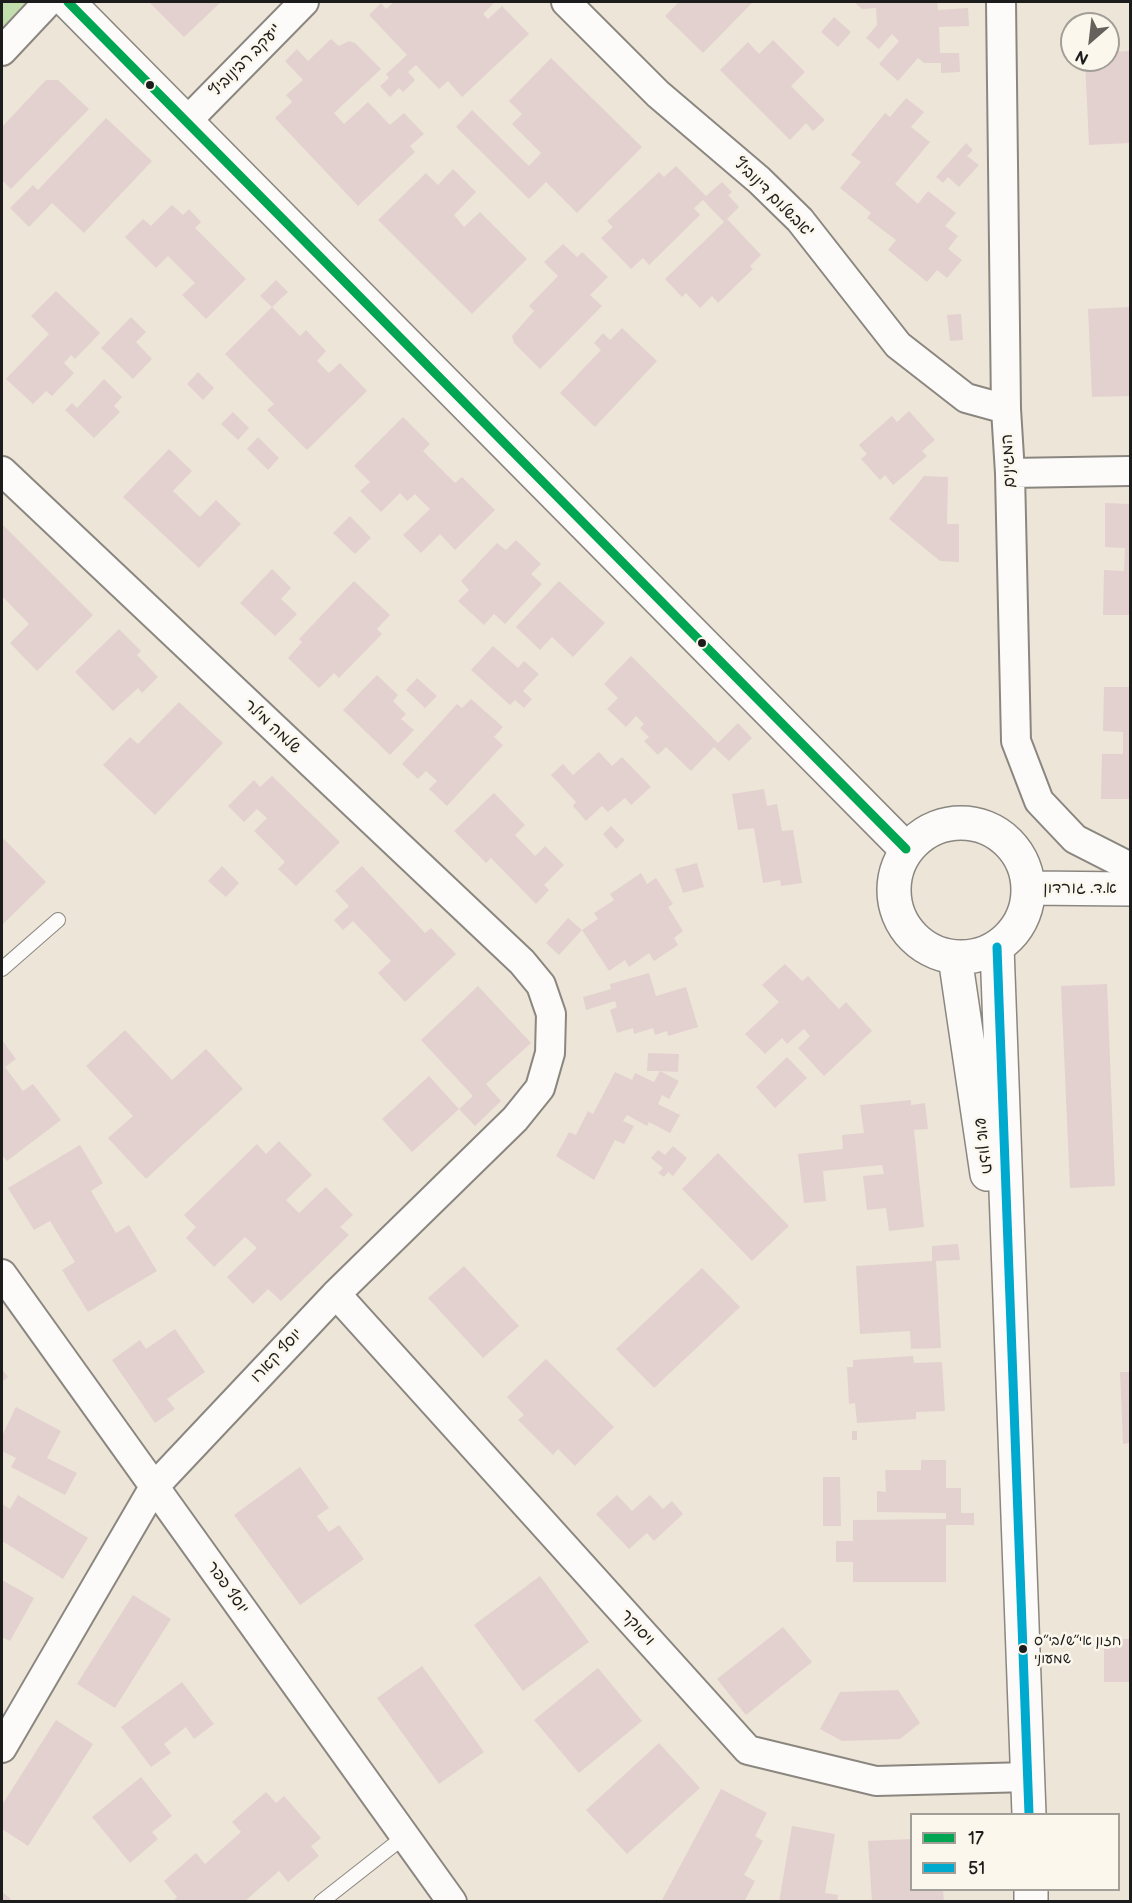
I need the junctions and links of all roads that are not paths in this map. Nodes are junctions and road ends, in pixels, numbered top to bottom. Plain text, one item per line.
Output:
1 (48, 2) edge
2 (68, 2) edge
3 (304, 2) edge
4 (566, 2) edge
5 (1000, 2) edge
6 (2, 51) edge
7 (188, 120) junction
8 (1006, 409) junction
9 (1131, 471) edge
10 (1010, 473) junction
11 (2, 474) edge
12 (906, 849) junction
13 (1131, 867) edge
14 (1029, 888) junction
15 (1131, 889) edge
16 (58, 920) dead end
17 (997, 947) junction
18 (955, 957) junction
19 (2, 969) edge
20 (541, 985) joint
21 (2, 1274) edge
22 (336, 1294) junction
23 (1012, 1336) junction
24 (154, 1487) junction
25 (2, 1748) edge
26 (1029, 1777) junction
27 (1029, 1813) edge
28 (405, 1836) junction
29 (321, 1902) edge
30 (452, 1902) edge

1 - 6 street
2 - 7 street
3 - 7 street, יעקב רבינוביץ'
4 - 8 street, אבשלום דינוביץ'
5 - 8 street, המגינים
7 - 12 street
8 - 10 street, המגינים
9 - 10 street
10 - 13 street, המגינים
11 - 20 street, שלמה מילר
12 - 14 street
12 - 18 street
14 - 15 street, א.ד. גורדון
14 - 17 street
16 - 19 lane
17 - 18 street
17 - 23 street, חזון איש
18 - 23 street, חזון איש
20 - 22 street, יוסף קארו
21 - 24 street, יוסף פפר
22 - 24 street, יוסף קארו
22 - 26 street, ויסוקר
23 - 26 street, חזון איש
24 - 25 street, יוסף קארו
24 - 28 street, יוסף פפר
26 - 27 street, חזון איש
28 - 29 lane
28 - 30 street, יוסף פפר

